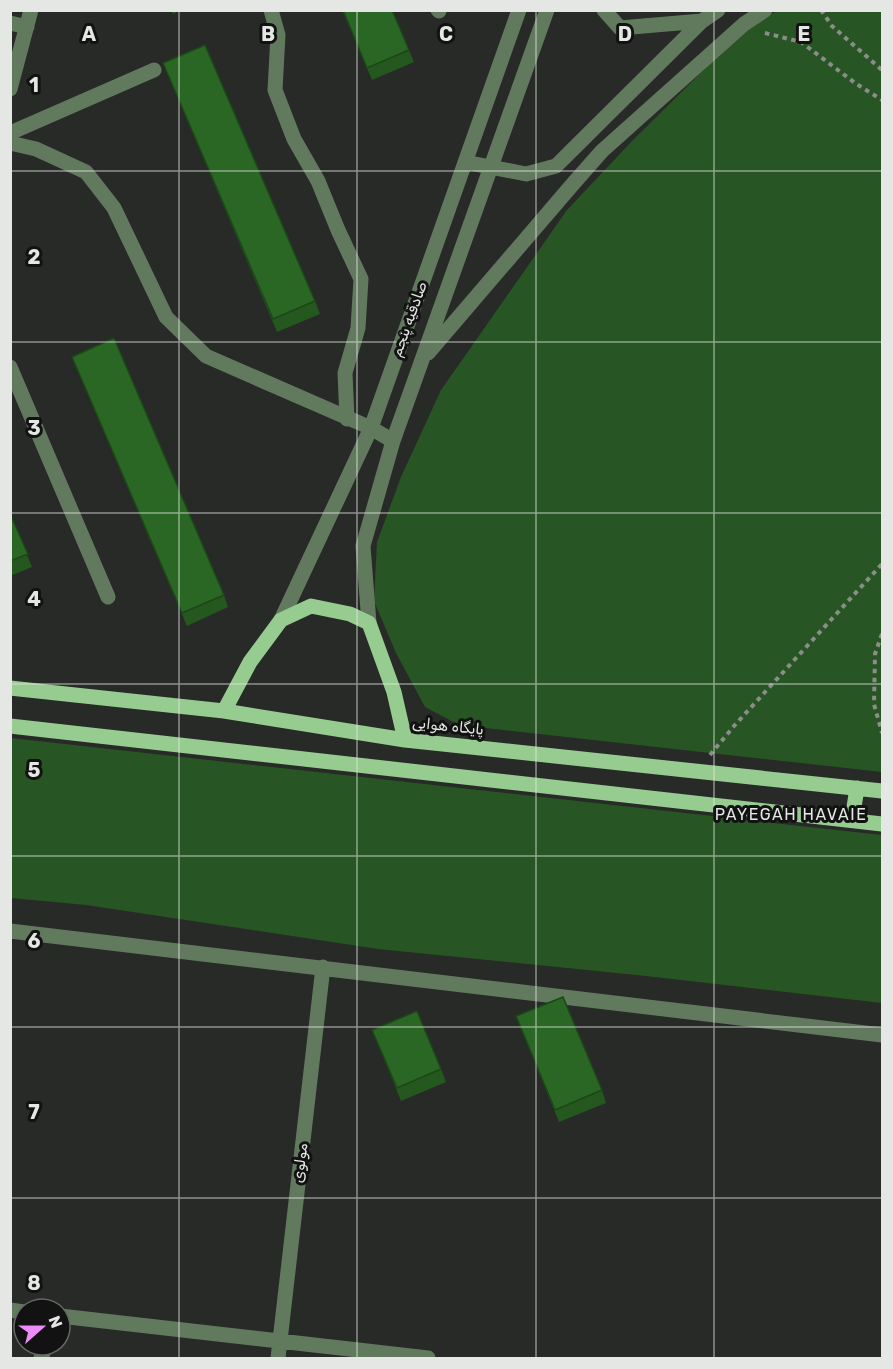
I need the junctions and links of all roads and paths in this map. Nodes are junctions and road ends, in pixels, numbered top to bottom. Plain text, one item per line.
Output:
1 (31, 10) edge
2 (272, 10) edge
3 (519, 10) edge
4 (548, 10) edge
5 (604, 10) edge
6 (718, 10) edge
7 (765, 10) edge
8 (820, 10) edge
9 (702, 21) junction
10 (10, 23) edge
11 (744, 24) junction
12 (27, 27) junction
13 (154, 69) dead end
14 (882, 70) edge
15 (10, 89) edge
16 (882, 100) edge
17 (10, 134) edge
18 (10, 143) edge
19 (465, 162) junction
20 (492, 167) junction
21 (422, 360) junction
22 (10, 367) edge
23 (347, 419) junction
24 (370, 428) junction
25 (393, 441) junction
26 (882, 564) edge
27 (108, 597) dead end
28 (281, 620) junction
29 (369, 622) junction
30 (882, 634) edge
31 (10, 688) edge
32 (224, 711) junction
33 (10, 726) edge
34 (882, 733) edge
35 (405, 740) junction
36 (696, 771) junction
37 (857, 788) junction
38 (882, 791) edge
39 (852, 820) junction
40 (882, 824) edge
41 (10, 931) edge
42 (323, 968) junction
43 (882, 1035) edge
44 (72, 1317) edge
45 (280, 1342) junction
46 (278, 1359) edge
47 (428, 1359) edge

1 - 12 street
2 - 23 street
3 - 19 street, صادقیه پنجم
4 - 20 street, صادقیه پنجم
5 - 9 street
6 - 9 street
7 - 11 street
8 - 14 path
9 - 20 street
10 - 12 street
11 - 16 path
11 - 21 street
12 - 15 street
13 - 17 street
18 - 23 street
19 - 20 street
19 - 24 street, صادقیه پنجم
20 - 21 street, صادقیه پنجم
21 - 25 street, صادقیه پنجم
22 - 27 street
23 - 24 street
24 - 25 street
24 - 28 street, صادقیه پنجم
25 - 29 street, صادقیه پنجم
26 - 36 path
28 - 29 main road
28 - 32 main road
29 - 35 main road
30 - 34 path
31 - 32 main road, پایگاه هوایی
32 - 35 main road, پایگاه هوایی
33 - 39 main road
35 - 36 main road, پایگاه هوایی
36 - 37 main road, پایگاه هوایی
37 - 38 main road, پایگاه هوایی
37 - 39 main road
39 - 40 main road
41 - 42 street
42 - 43 street
42 - 45 street, مولوی
44 - 45 street
45 - 46 street, مولوی
45 - 47 street

